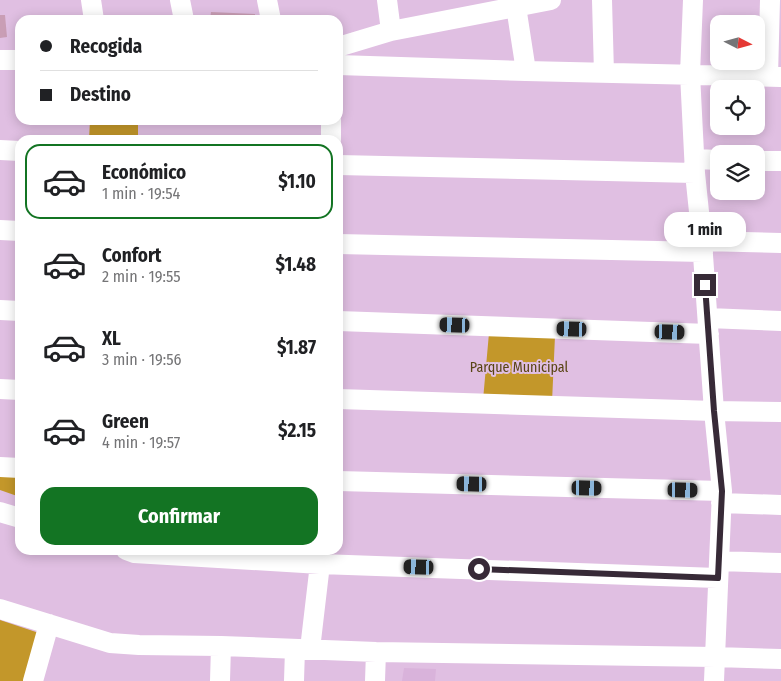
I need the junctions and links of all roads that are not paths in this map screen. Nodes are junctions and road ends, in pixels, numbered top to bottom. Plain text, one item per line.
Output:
1 (91, 0) edge
2 (180, 0) edge
3 (267, 0) edge
4 (387, 0) edge
5 (551, 0) edge
6 (602, 0) edge
7 (693, 0) edge
8 (770, 0) edge
9 (515, 3) edge
10 (93, 15) edge
11 (183, 15) edge
12 (270, 15) edge
13 (391, 31) junction
14 (343, 45) edge
15 (0, 60) edge
16 (15, 60) edge
17 (343, 65) edge
18 (526, 71) junction
19 (604, 73) junction
20 (690, 74) junction
21 (775, 77) edge
22 (0, 150) edge
23 (15, 151) edge
24 (765, 161) edge
25 (781, 161) edge
26 (710, 162) edge
27 (343, 165) edge
28 (695, 166) junction
29 (0, 230) edge
30 (15, 231) edge
31 (781, 243) edge
32 (343, 244) edge
33 (703, 247) junction
34 (0, 310) edge
35 (15, 311) edge
36 (781, 320) edge
37 (343, 321) edge
38 (708, 326) junction
39 (0, 389) edge
40 (15, 390) edge
41 (343, 399) edge
42 (714, 411) junction
43 (781, 412) edge
44 (0, 467) edge
45 (15, 468) edge
46 (343, 481) edge
47 (722, 497) junction
48 (781, 505) edge
49 (0, 512) edge
50 (15, 516) edge
51 (246, 555) edge
52 (320, 557) edge
53 (781, 563) edge
54 (718, 569) junction
55 (0, 609) edge
56 (49, 624) junction
57 (221, 646) junction
58 (303, 649) junction
59 (376, 652) junction
60 (715, 657) junction
61 (781, 659) edge
62 (33, 681) edge
63 (220, 681) edge
64 (294, 681) edge
65 (375, 681) edge
66 (714, 681) edge

1 - 10 street
2 - 11 street
3 - 12 street
4 - 13 street
5 - 9 street
6 - 19 street
7 - 20 street
8 - 21 street
9 - 13 street
9 - 18 street
13 - 14 street
15 - 16 street
17 - 18 street
18 - 19 street
19 - 20 street
20 - 21 street
20 - 28 street
22 - 23 street
24 - 25 street
26 - 28 street
27 - 28 street
28 - 33 street
29 - 30 street
31 - 33 street
32 - 33 street
33 - 38 street
34 - 35 street
36 - 38 street
37 - 38 street
38 - 42 street
39 - 40 street
41 - 42 street
42 - 43 street
42 - 47 street
44 - 45 street
46 - 47 street
47 - 48 street
47 - 54 street
49 - 50 street
51 - 52 street
52 - 54 street
52 - 58 street
53 - 54 street
54 - 60 street
55 - 56 street
56 - 57 street
56 - 62 street
57 - 58 street
57 - 63 street
58 - 59 street
58 - 64 street
59 - 60 street
59 - 65 street
60 - 61 street
60 - 66 street

